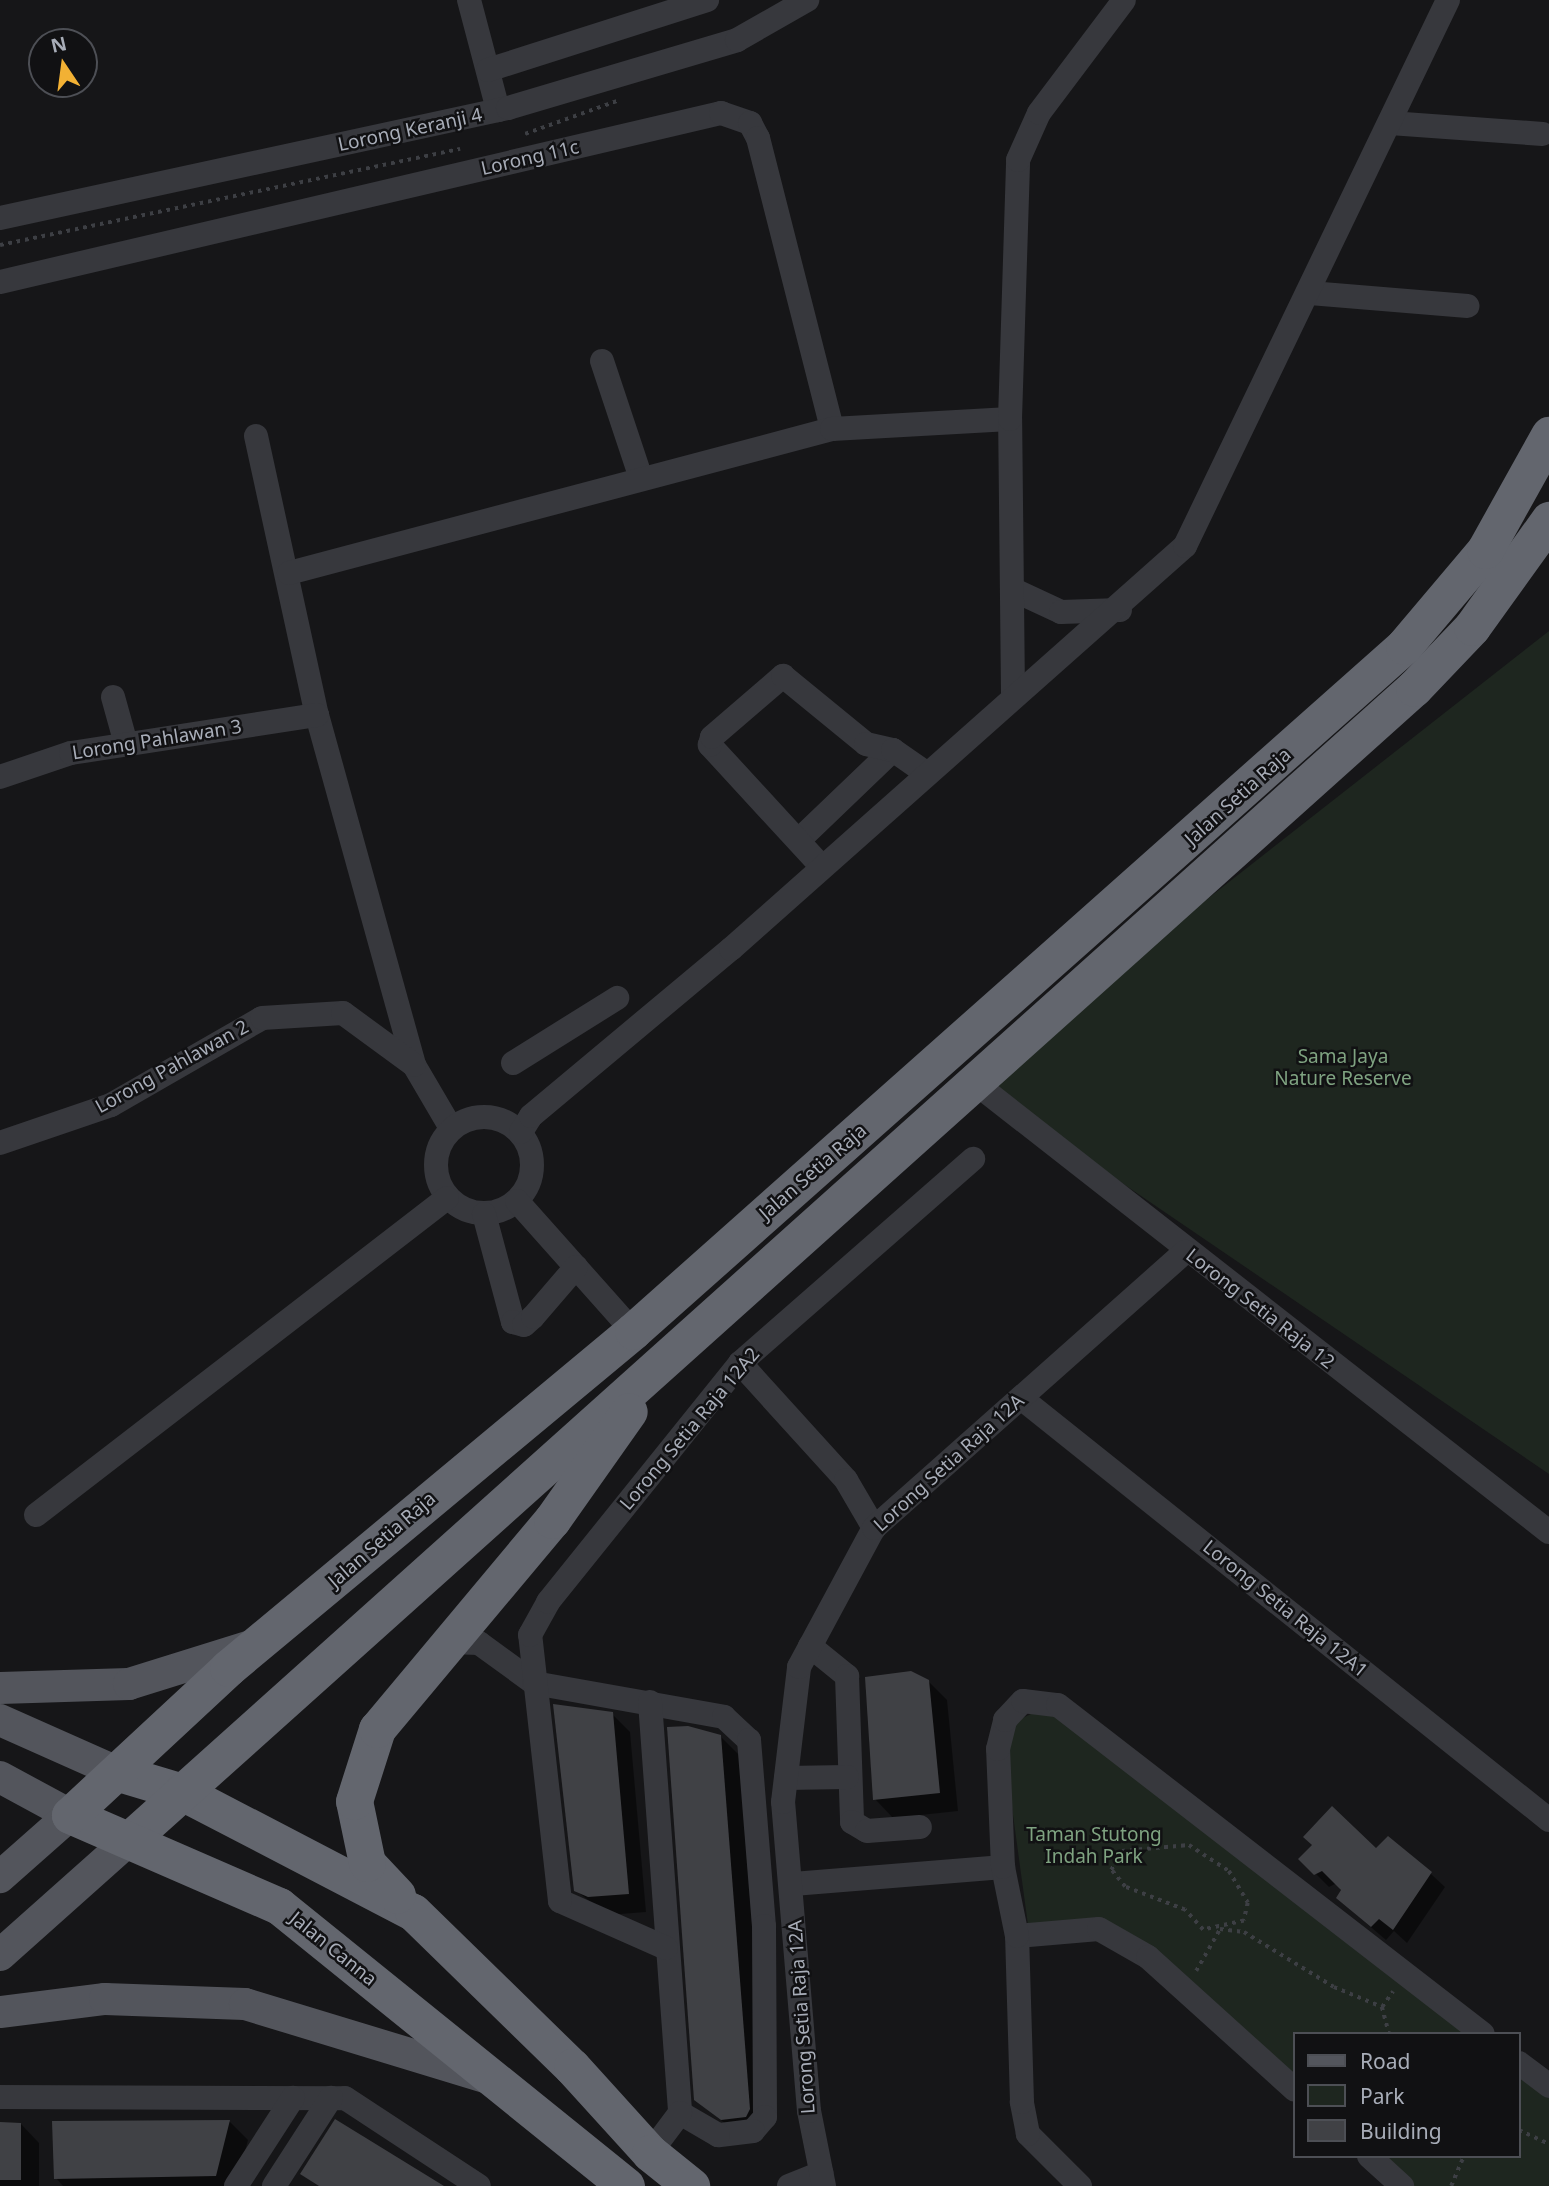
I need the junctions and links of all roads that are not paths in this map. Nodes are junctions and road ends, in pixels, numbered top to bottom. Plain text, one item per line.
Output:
1 (469, 0) edge
2 (707, 0) edge
3 (1124, 0) edge
4 (805, 1) edge
5 (1446, 1) edge
6 (488, 70) junction
7 (498, 110) junction
8 (1390, 123) junction
9 (1543, 134) dead end
10 (0, 218) edge
11 (0, 282) edge
12 (1310, 293) junction
13 (1467, 306) dead end
14 (602, 361) dead end
15 (1010, 419) junction
16 (832, 429) junction
17 (1549, 435) edge
18 (257, 436) dead end
19 (641, 478) junction
20 (1549, 488) edge
21 (1549, 520) edge
22 (1485, 550) junction
23 (289, 573) junction
24 (1012, 589) junction
25 (1119, 610) junction
26 (1013, 694) junction
27 (113, 697) dead end
28 (317, 715) junction
29 (126, 744) junction
30 (893, 750) junction
31 (926, 773) junction
32 (0, 777) edge
33 (799, 840) junction
34 (822, 867) junction
35 (617, 998) dead end
36 (584, 1024) junction
37 (607, 1053) junction
38 (513, 1063) dead end
39 (414, 1065) junction
40 (974, 1082) junction
41 (451, 1128) junction
42 (521, 1132) junction
43 (0, 1143) edge
44 (973, 1159) dead end
45 (447, 1198) junction
46 (517, 1201) junction
47 (484, 1214) junction
48 (1185, 1252) junction
49 (576, 1267) junction
50 (633, 1331) junction
51 (664, 1361) junction
52 (740, 1363) junction
53 (1021, 1398) junction
54 (36, 1515) dead end
55 (874, 1528) junction
56 (1549, 1532) edge
57 (450, 1642) junction
58 (256, 1644) junction
59 (810, 1646) junction
60 (534, 1683) junction
61 (0, 1688) edge
62 (650, 1702) junction
63 (0, 1720) edge
64 (119, 1773) junction
65 (0, 1777) edge
66 (847, 1777) junction
67 (786, 1778) junction
68 (182, 1792) junction
69 (70, 1815) junction
70 (1549, 1820) edge
71 (920, 1827) dead end
72 (129, 1840) junction
73 (1003, 1867) junction
74 (0, 1877) edge
75 (793, 1884) junction
76 (414, 1912) junction
77 (795, 1924) junction
78 (764, 1926) junction
79 (1017, 1936) junction
80 (666, 1948) junction
81 (0, 1955) edge
82 (0, 2012) edge
83 (1480, 2032) edge
84 (1521, 2065) edge
85 (499, 2081) junction
86 (1549, 2086) edge
87 (1294, 2089) edge
88 (0, 2097) edge
89 (293, 2098) junction
90 (331, 2098) junction
91 (680, 2113) junction
92 (650, 2153) junction
93 (1371, 2158) edge
94 (823, 2179) edge
95 (283, 2183) edge
96 (236, 2186) edge
97 (478, 2186) edge
98 (626, 2186) edge
99 (691, 2186) edge
100 (789, 2186) edge
101 (1080, 2186) edge
102 (1402, 2186) edge

1 - 6 street
2 - 6 street
3 - 15 street
4 - 7 street, Lorong Keranji 4
5 - 8 street
6 - 7 street
7 - 10 street, Lorong Keranji 4
8 - 9 street
8 - 12 street
11 - 16 street, Lorong 11c
12 - 13 street
12 - 25 street
14 - 19 street
15 - 16 street
15 - 24 street
16 - 19 street
17 - 22 highway, Jalan Setia Raja
18 - 23 street
19 - 23 street
20 - 22 highway
21 - 40 highway, Jalan Setia Raja
22 - 50 highway, Jalan Setia Raja
23 - 28 street
24 - 25 street
24 - 26 street
25 - 26 street
26 - 31 street
27 - 29 street
28 - 29 street, Lorong Pahlawan 3
28 - 39 street
29 - 32 street, Lorong Pahlawan 3
30 - 31 street
30 - 33 street
30 - 33 street
31 - 34 street
33 - 34 street
34 - 37 street
35 - 36 street
36 - 37 street
36 - 38 street
37 - 42 street
39 - 41 street
39 - 43 street, Lorong Pahlawan 2
40 - 48 street, Lorong Setia Raja 12
40 - 51 highway, Jalan Setia Raja
41 - 42 street
41 - 45 street
42 - 46 street
44 - 52 street, Lorong Setia Raja 12A2
45 - 47 street
45 - 54 street
46 - 47 street
46 - 49 street
47 - 49 street
48 - 53 street, Lorong Setia Raja 12A
48 - 56 street, Lorong Setia Raja 12
49 - 50 street
50 - 58 highway, Jalan Setia Raja
51 - 57 highway
51 - 68 highway, Jalan Setia Raja
52 - 55 street
52 - 60 street, Lorong Setia Raja 12A2
53 - 55 street, Lorong Setia Raja 12A
53 - 70 street, Lorong Setia Raja 12A1
55 - 59 street, Lorong Setia Raja 12A
57 - 60 street
57 - 76 highway
58 - 61 main road
58 - 64 highway, Jalan Setia Raja
59 - 66 street
59 - 67 street, Lorong Setia Raja 12A
60 - 62 street
60 - 80 street, Lorong Setia Raja 12A2
62 - 78 street
62 - 80 street
63 - 64 main road
64 - 68 highway
64 - 69 highway, Jalan Setia Raja
65 - 69 main road, Jalan Canna
66 - 67 street
66 - 71 street
67 - 75 street, Lorong Setia Raja 12A
68 - 72 highway, Jalan Setia Raja
68 - 76 highway
69 - 72 highway, Jalan Canna
69 - 74 main road
72 - 81 main road
72 - 85 highway, Jalan Canna
73 - 75 street
73 - 79 street
73 - 83 street
75 - 77 street, Lorong Setia Raja 12A
76 - 92 highway
77 - 78 street
77 - 94 street, Lorong Setia Raja 12A
78 - 91 street
79 - 87 street
79 - 101 street
80 - 91 street
82 - 85 main road
84 - 86 street
85 - 98 highway, Jalan Canna
88 - 89 street
89 - 90 street
89 - 96 street
90 - 95 street
90 - 97 street
91 - 92 street
92 - 99 highway
93 - 102 street
94 - 100 street

